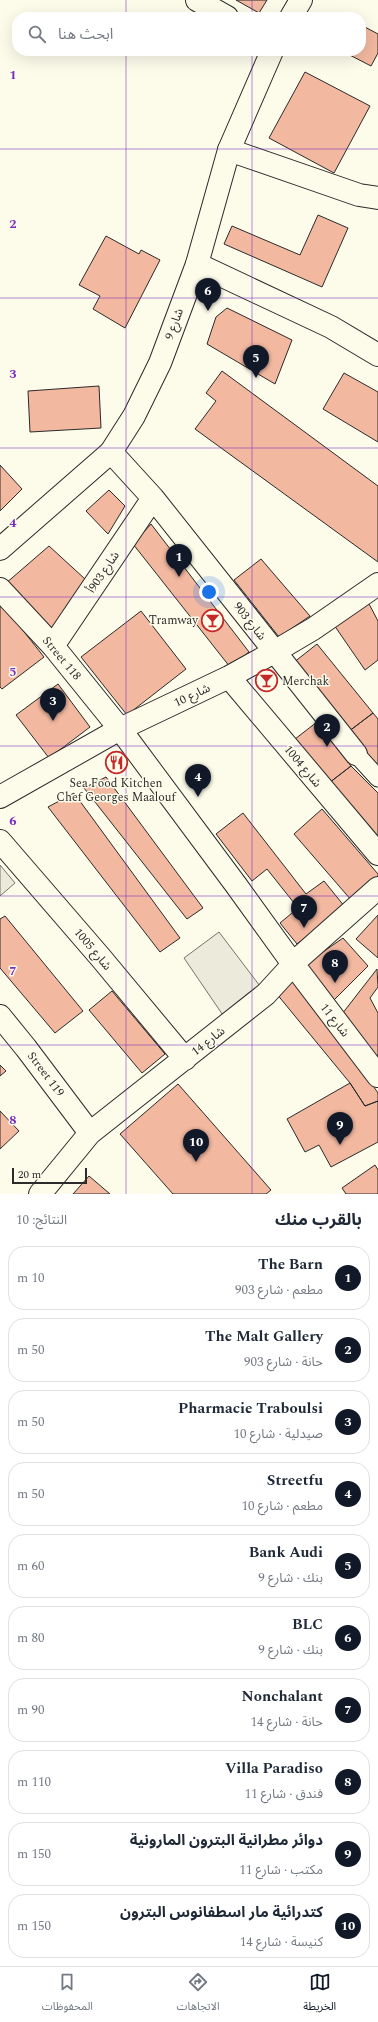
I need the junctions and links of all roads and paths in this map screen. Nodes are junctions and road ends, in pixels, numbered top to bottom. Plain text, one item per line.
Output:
1 (197, 0) edge
2 (301, 0) edge
3 (218, 12) edge
4 (294, 12) edge
5 (270, 56) edge
6 (229, 150) junction
7 (378, 198) edge
8 (197, 264) junction
9 (378, 355) edge
10 (111, 452) junction
11 (153, 498) junction
12 (0, 549) edge
13 (378, 584) edge
14 (0, 589) edge
15 (53, 646) junction
16 (274, 652) junction
17 (228, 677) junction
18 (120, 729) junction
19 (356, 754) joint
20 (378, 778) edge
21 (0, 797) edge
22 (0, 841) edge
23 (378, 854) edge
24 (378, 888) edge
25 (292, 964) junction
26 (0, 1016) edge
27 (185, 1059) junction
28 (378, 1076) edge
29 (90, 1133) junction
30 (40, 1194) edge

1 - 3 street
2 - 4 street
5 - 6 street, شارع 9
6 - 7 street
6 - 8 street, شارع 9
8 - 9 street
8 - 10 street, شارع 9
10 - 11 street, شارع 903
10 - 12 street, شارع 9
11 - 15 street, شارع 903أ
11 - 16 street, شارع 903
13 - 16 street, شارع 10
14 - 15 street, Street 118
15 - 18 street, Street 118
16 - 17 street, شارع 10
16 - 19 street, شارع 903
17 - 18 street, شارع 10
17 - 23 street, شارع 1004
18 - 21 street, شارع 10
18 - 25 street, Street 118
19 - 20 street
22 - 27 street, شارع 1005
24 - 25 street, شارع 14
25 - 27 street, شارع 14
25 - 28 street, شارع 11
26 - 29 street, Street 119
27 - 29 street, شارع 14
29 - 30 street, شارع 14

